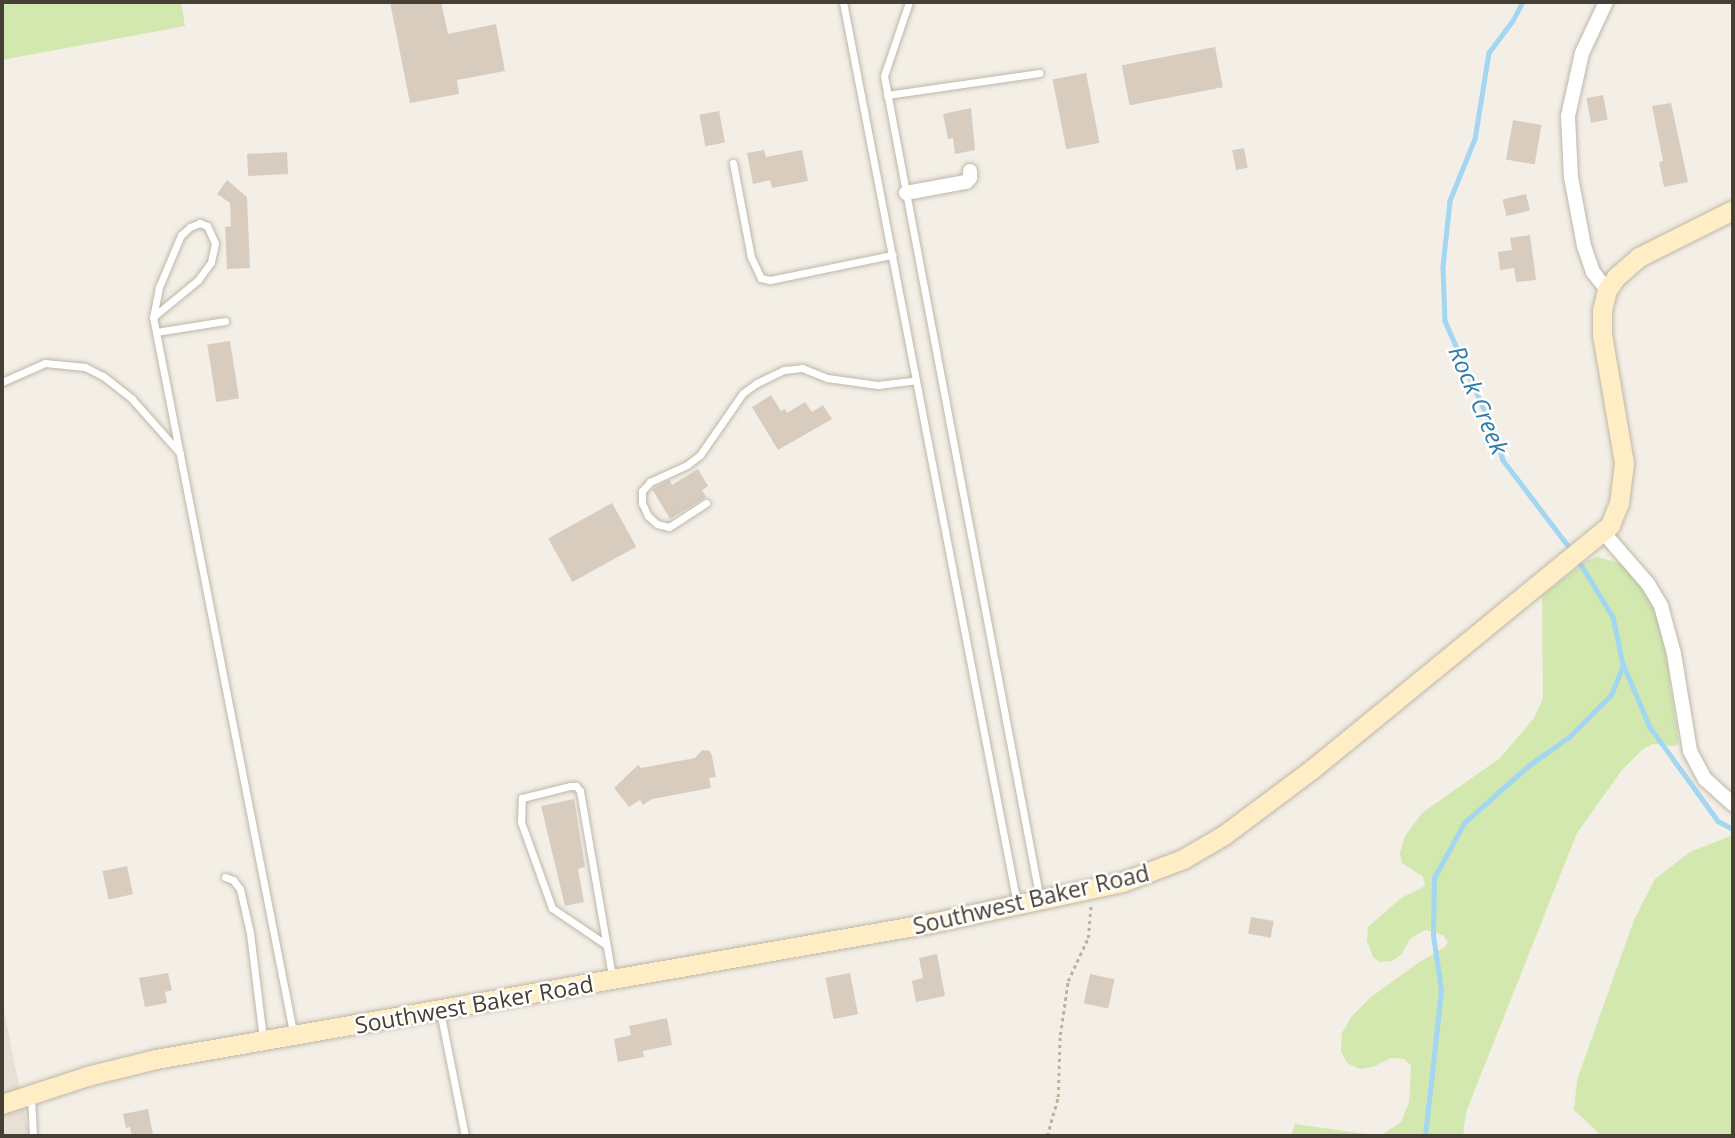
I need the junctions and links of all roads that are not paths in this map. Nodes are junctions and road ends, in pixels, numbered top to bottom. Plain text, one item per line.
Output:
1 (843, 2) edge
2 (909, 2) edge
3 (1606, 2) edge
4 (1038, 73) dead end
5 (887, 95) junction
6 (733, 163) dead end
7 (970, 171) dead end
8 (906, 193) junction
9 (1733, 210) edge
10 (892, 255) junction
11 (1607, 290) junction
12 (153, 317) junction
13 (225, 321) dead end
14 (156, 332) junction
15 (916, 380) junction
16 (2, 382) edge
17 (180, 453) junction
18 (706, 503) dead end
19 (1603, 532) junction
20 (1733, 804) edge
21 (225, 877) dead end
22 (1040, 900) junction
23 (1017, 905) junction
24 (605, 944) junction
25 (613, 980) junction
26 (440, 1011) junction
27 (293, 1032) junction
28 (263, 1039) junction
29 (30, 1093) junction
30 (2, 1104) edge
31 (33, 1136) edge
32 (465, 1136) edge

1 - 10 lane
2 - 5 lane
3 - 11 street
4 - 5 lane
5 - 8 lane
6 - 10 lane
7 - 8 street
8 - 22 lane
9 - 11 main road
10 - 15 lane
11 - 19 main road, Southwest Baker Road
12 - 12 lane
12 - 14 lane
13 - 14 lane
14 - 17 lane
15 - 18 lane
15 - 23 lane
16 - 17 lane
17 - 27 lane
19 - 20 street
19 - 22 main road, Southwest Baker Road
21 - 28 lane
22 - 23 main road, Southwest Baker Road
23 - 25 main road, Southwest Baker Road
24 - 24 lane
24 - 25 lane
25 - 26 main road, Southwest Baker Road
26 - 27 main road, Southwest Baker Road
26 - 32 lane
27 - 28 main road, Southwest Baker Road
28 - 29 main road, Southwest Baker Road
29 - 30 main road, Southwest Baker Road
29 - 31 lane

